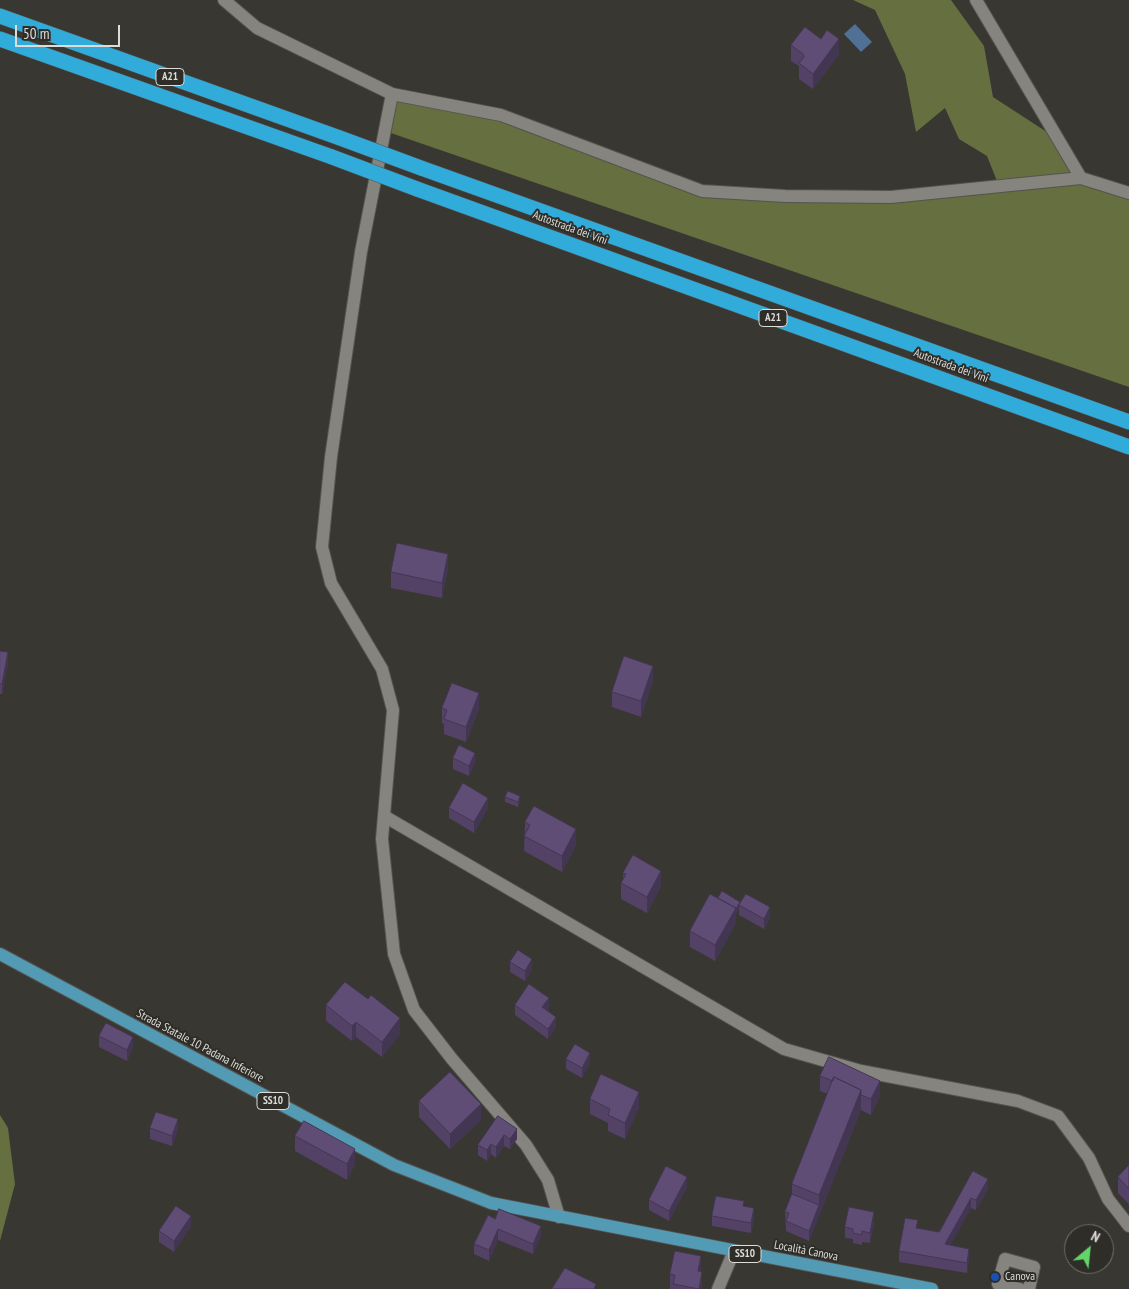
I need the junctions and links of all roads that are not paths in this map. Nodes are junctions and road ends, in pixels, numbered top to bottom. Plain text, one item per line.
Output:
1 (224, 0) edge
2 (976, 0) edge
3 (0, 16) edge
4 (0, 38) edge
5 (392, 94) junction
6 (1081, 178) junction
7 (1129, 193) edge
8 (1129, 422) edge
9 (1129, 447) edge
10 (384, 816) junction
11 (0, 954) edge
12 (558, 1217) junction
13 (1129, 1226) edge
14 (734, 1251) junction
15 (905, 1286) edge
16 (718, 1289) edge
17 (932, 1289) edge
18 (1020, 1289) edge
19 (1029, 1289) edge

1 - 5 street
2 - 6 street
3 - 8 highway, Autostrada dei Vini / A21, bridge
4 - 9 highway, Autostrada dei Vini / A21, bridge
5 - 6 street
5 - 10 street
6 - 7 street
10 - 12 street
10 - 13 street
11 - 12 main road, Strada Statale 10 Padana Inferiore / SS10
12 - 14 main road, Località Canova / SS10
14 - 15 main road, Località Canova / SS10
14 - 16 street
15 - 17 main road, Località Canova / SS10
18 - 19 street

